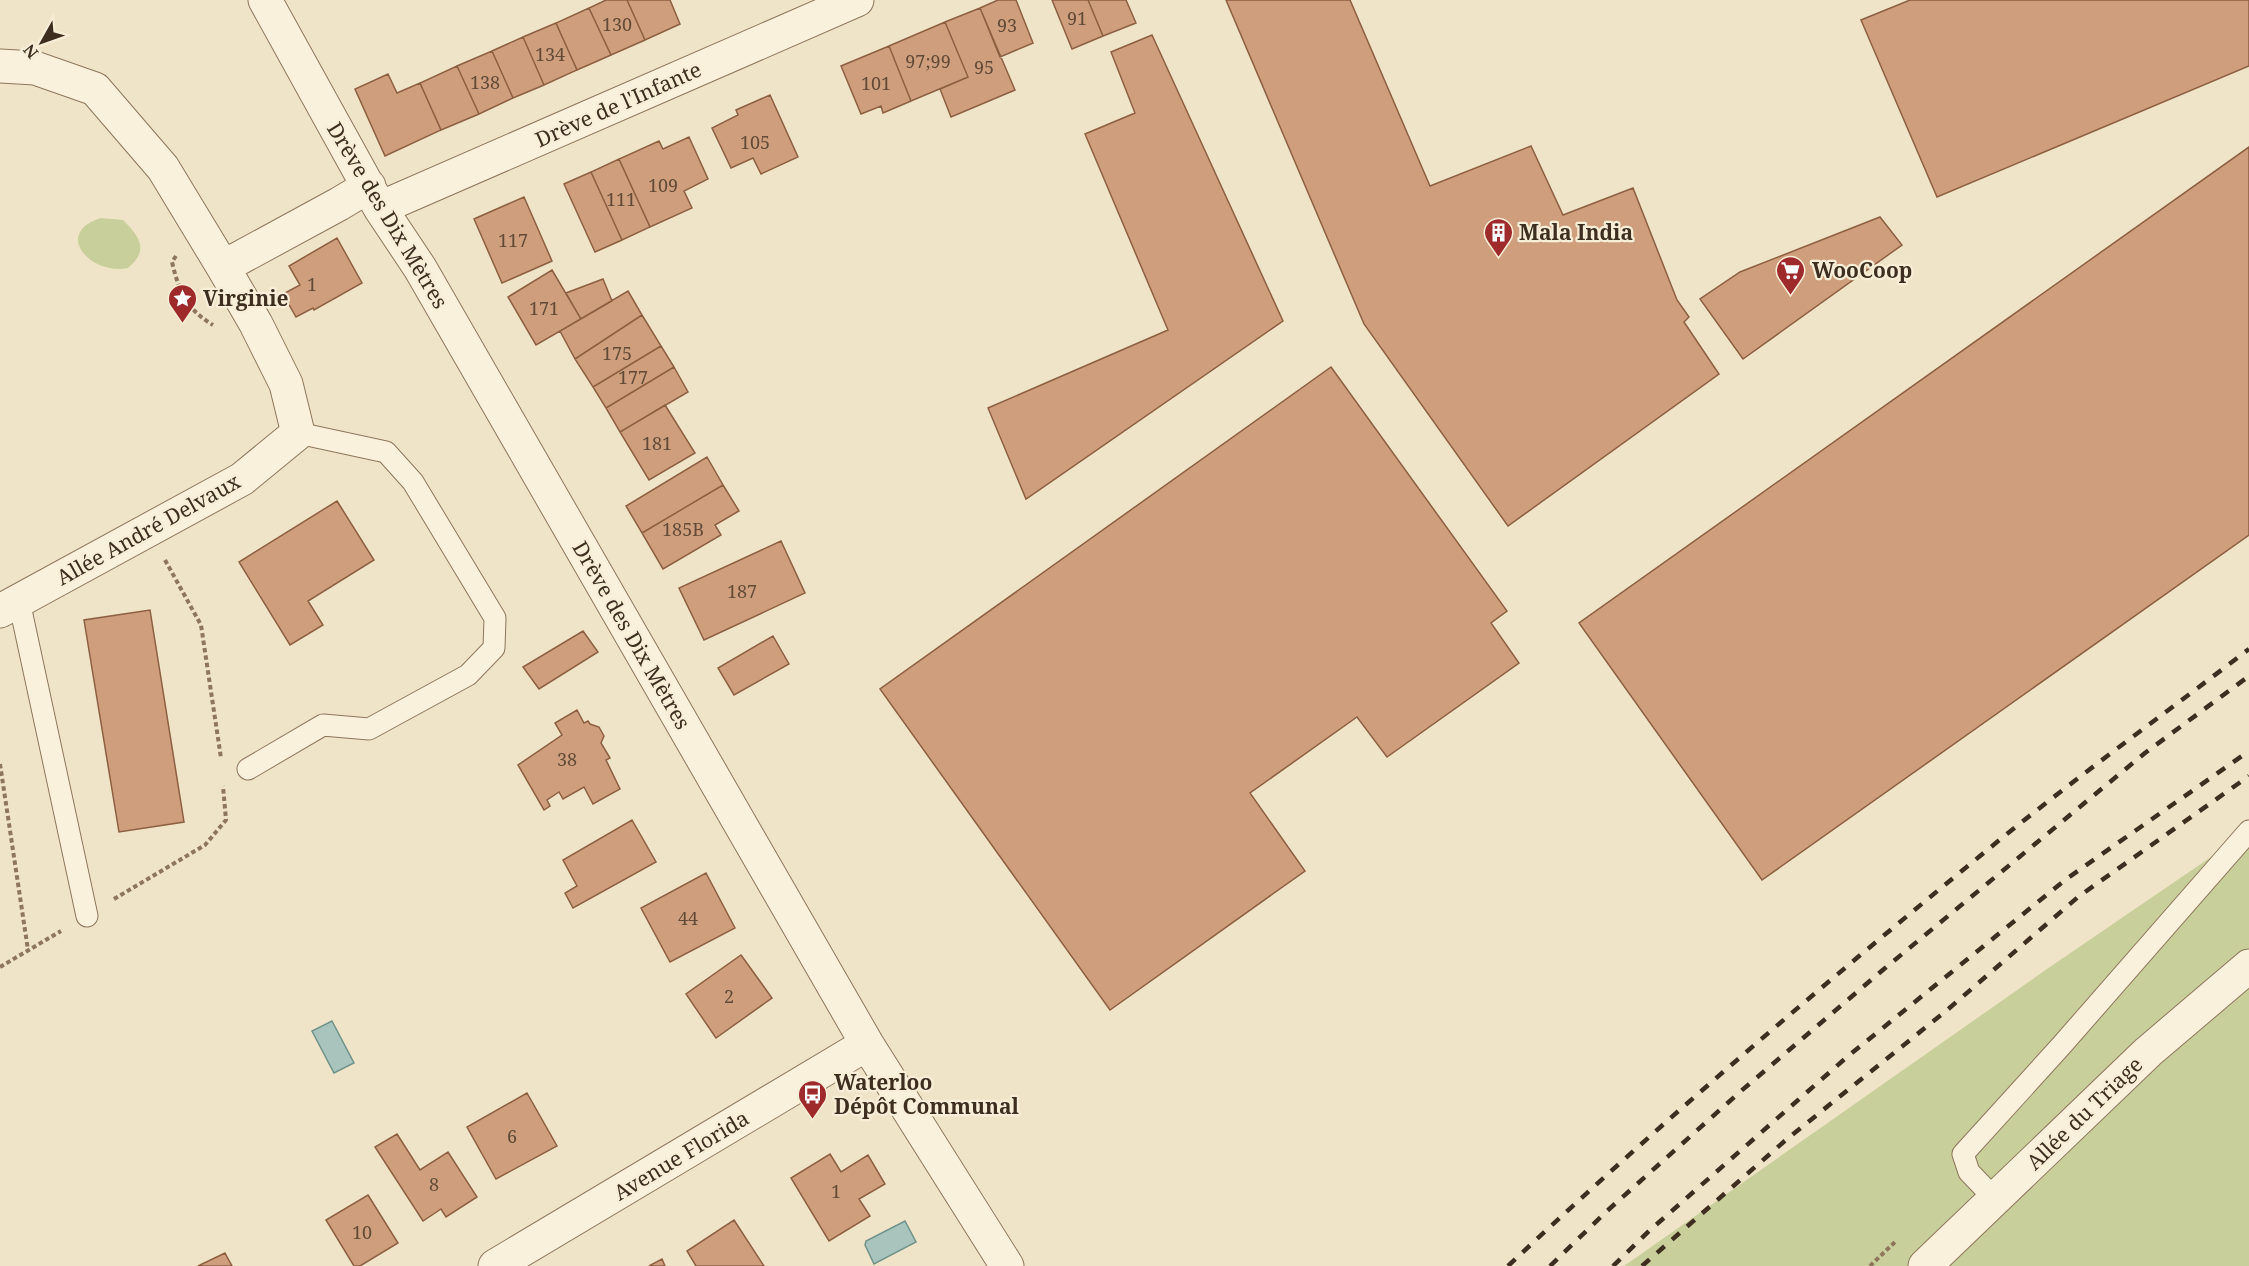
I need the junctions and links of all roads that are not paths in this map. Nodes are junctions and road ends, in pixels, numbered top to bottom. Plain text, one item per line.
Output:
1 (265, 0) edge
2 (857, 0) edge
3 (0, 66) edge
4 (374, 197) junction
5 (223, 267) junction
6 (298, 433) junction
7 (9, 606) edge
8 (248, 769) dead end
9 (2249, 831) edge
10 (87, 916) road end
11 (2249, 966) edge
12 (867, 1044) junction
13 (1994, 1198) junction
14 (495, 1266) edge
15 (1007, 1266) edge
16 (1924, 1266) edge

1 - 4 street, Drève des Dix Mètres
2 - 4 street, Drève de l'Infante
3 - 5 street
4 - 5 street
4 - 12 street, Drève des Dix Mètres
5 - 6 street
6 - 7 street, Allée André Delvaux
6 - 8 lane
7 - 10 lane
9 - 13 lane
11 - 13 street, Allée du Triage
12 - 14 street, Avenue Florida
12 - 15 street, Drève des Dix Mètres
13 - 16 street, Allée du Triage

